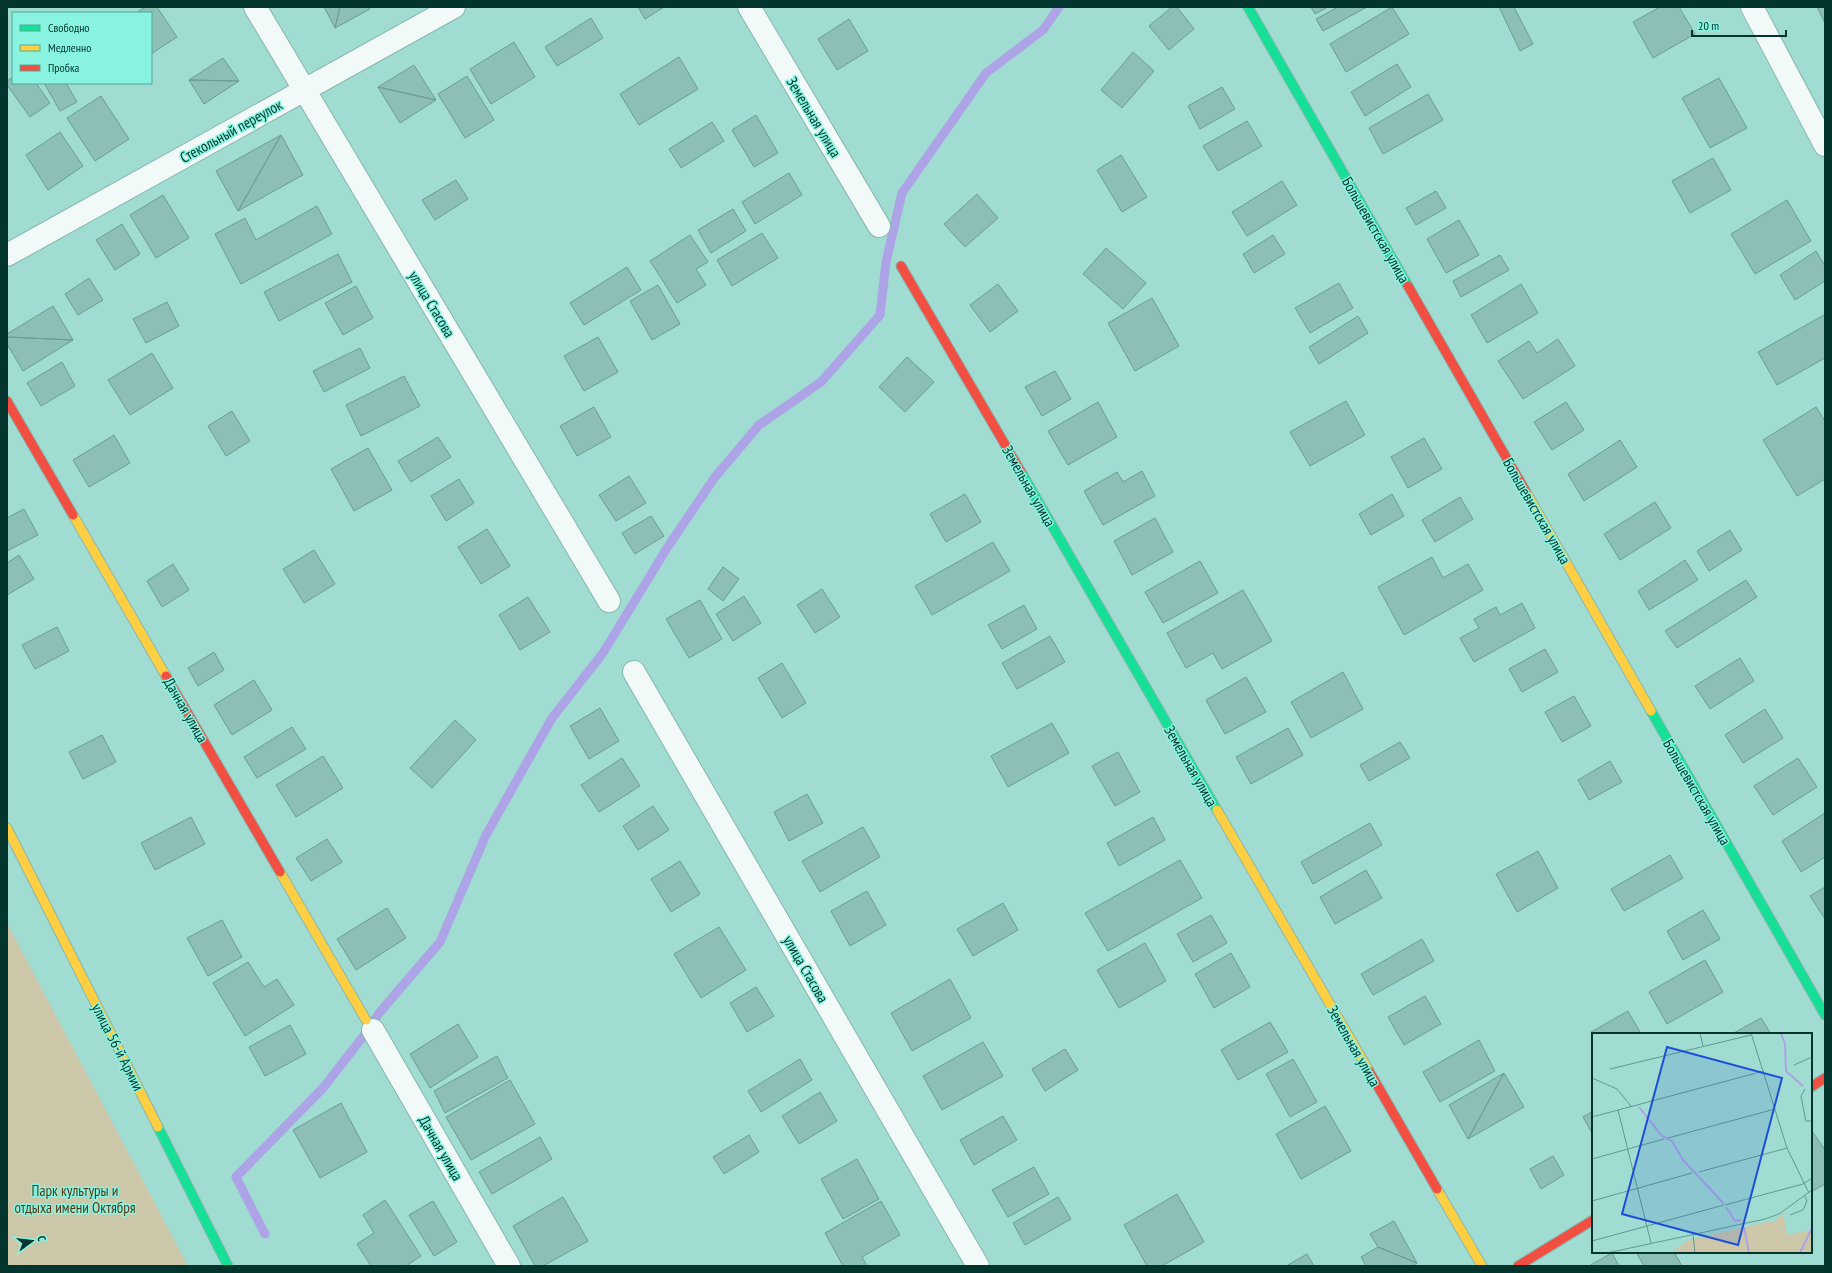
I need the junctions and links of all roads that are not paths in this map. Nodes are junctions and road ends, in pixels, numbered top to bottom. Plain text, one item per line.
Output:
1 (255, 7) edge
2 (454, 7) edge
3 (749, 7) edge
4 (1248, 7) edge
5 (1752, 7) edge
6 (304, 91) junction
7 (1825, 145) edge
8 (879, 226) dead end
9 (7, 255) edge
10 (901, 266) dead end
11 (7, 401) edge
12 (609, 602) dead end
13 (634, 672) dead end
14 (7, 828) edge
15 (1825, 1015) edge
16 (369, 1025) joint
17 (1825, 1078) edge
18 (1812, 1086) edge
19 (1592, 1221) edge
20 (228, 1266) edge
21 (509, 1266) edge
22 (978, 1266) edge
23 (1482, 1266) edge
24 (1518, 1266) edge

1 - 6 street, улица Стасова
2 - 6 street, Стекольный переулок
3 - 8 street, Земельная улица
4 - 15 street, Большевистская улица
5 - 7 street
6 - 9 street, Стекольный переулок
6 - 12 street, улица Стасова
10 - 23 street, Земельная улица
11 - 16 street, Дачная улица
13 - 22 street, улица Стасова
14 - 20 street, улица 56-й Армии
16 - 21 street, Дачная улица
17 - 18 street
19 - 24 street

